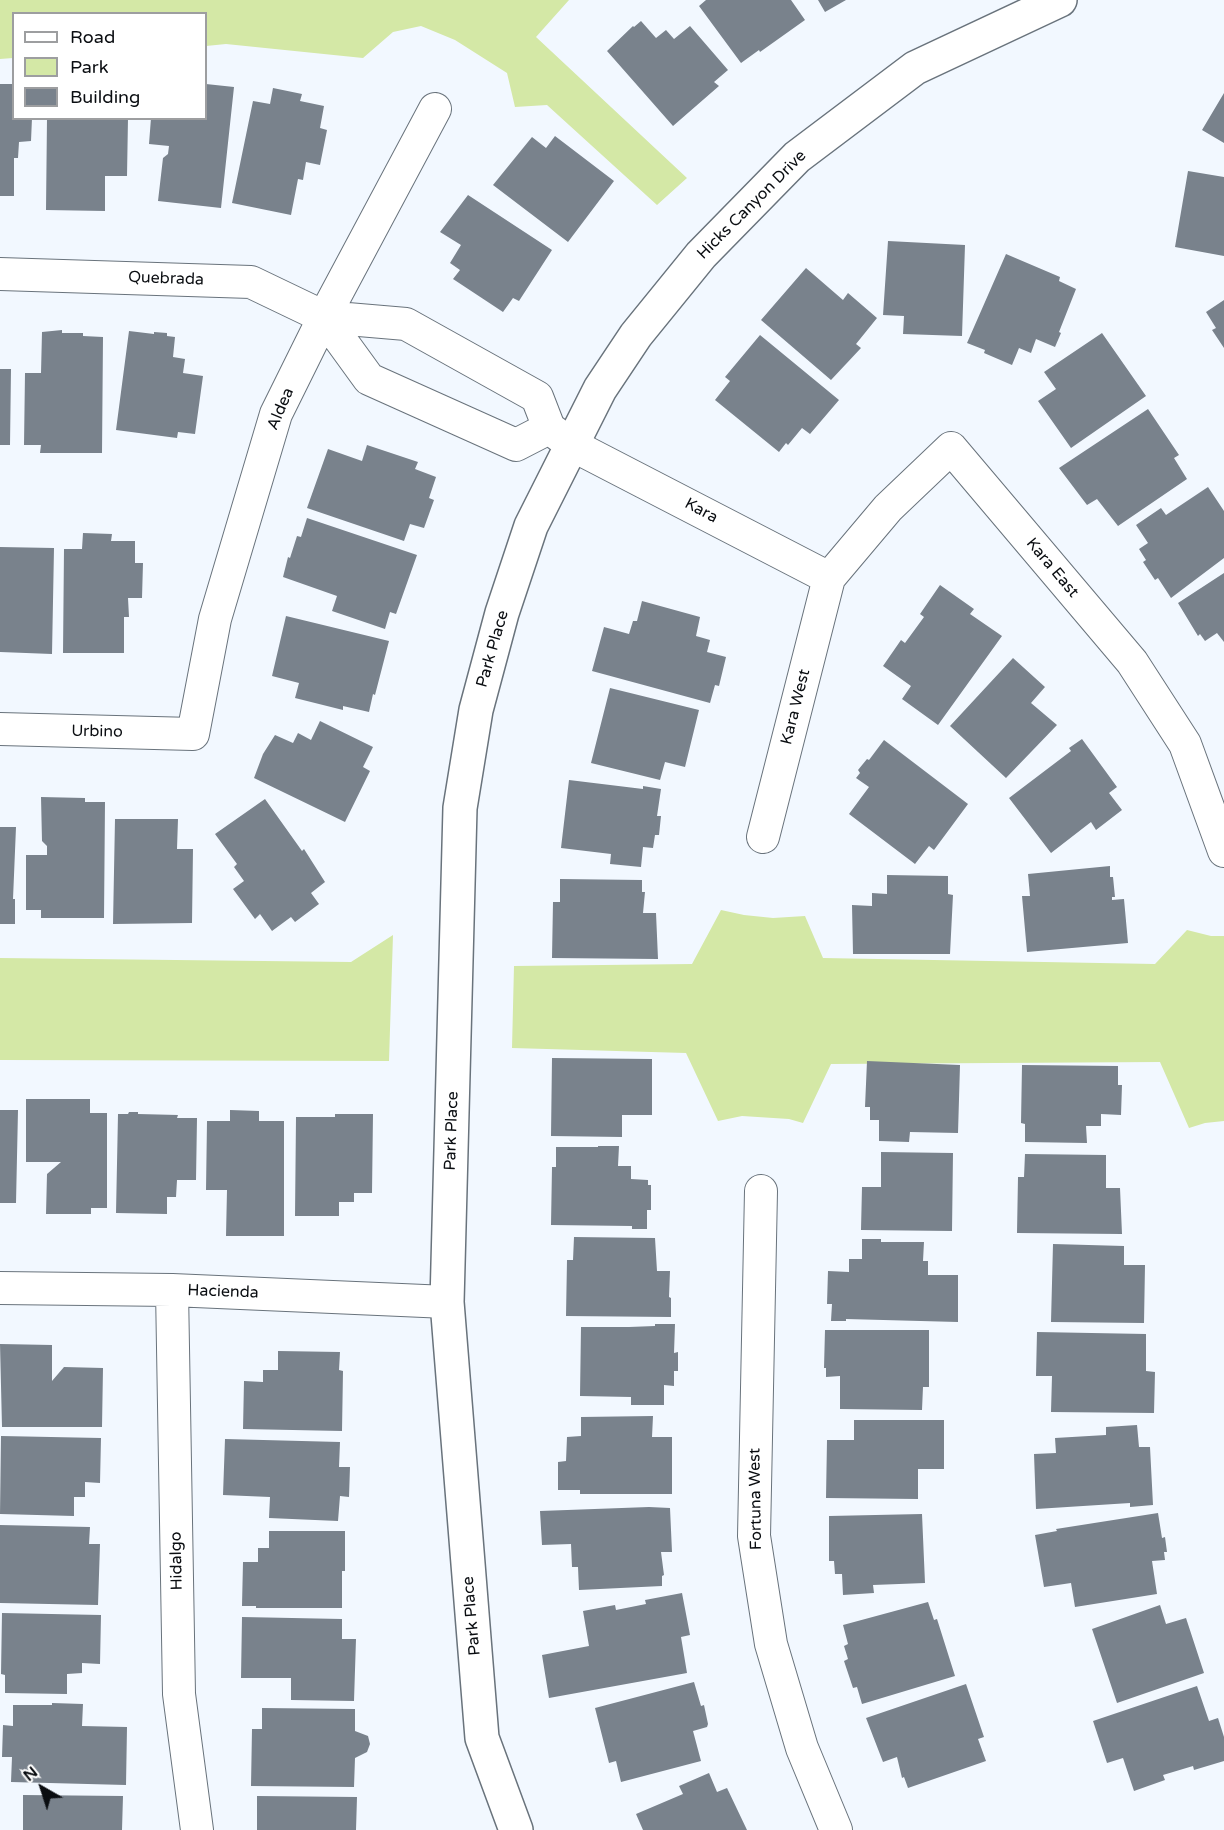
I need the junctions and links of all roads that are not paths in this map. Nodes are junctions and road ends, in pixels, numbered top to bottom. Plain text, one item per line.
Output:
1 (1051, 2) edge
2 (435, 109) dead end
3 (0, 274) edge
4 (324, 317) junction
5 (561, 436) junction
6 (829, 578) junction
7 (0, 729) edge
8 (193, 734) joint
9 (763, 837) dead end
10 (1224, 851) edge
11 (761, 1191) dead end
12 (0, 1288) edge
13 (172, 1290) junction
14 (447, 1302) junction
15 (197, 1830) edge
16 (516, 1830) edge
17 (836, 1830) edge

1 - 5 street, Hicks Canyon Drive
2 - 4 street, Aldea
3 - 4 street, Quebrada
4 - 5 street, Quebrada
4 - 5 street, Quebrada
4 - 8 street, Aldea
5 - 6 street, Kara
5 - 14 street, Park Place
6 - 9 street, Kara West
6 - 10 street, Kara East
7 - 8 street, Urbino
11 - 17 street, Fortuna West
12 - 13 street, Hacienda
13 - 14 street, Hacienda
13 - 15 street, Hidalgo
14 - 16 street, Park Place

